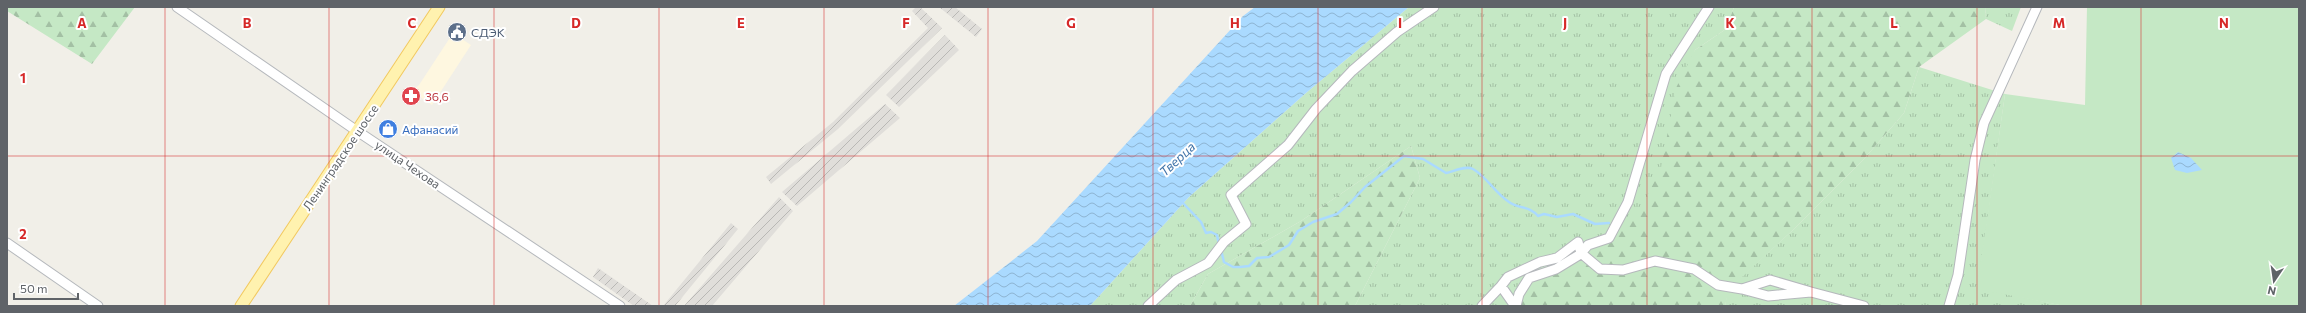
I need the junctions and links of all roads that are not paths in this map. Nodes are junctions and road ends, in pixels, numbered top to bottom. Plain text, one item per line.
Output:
1 (177, 7) edge
2 (439, 7) edge
3 (1434, 7) edge
4 (1709, 7) edge
5 (2037, 7) edge
6 (357, 131) junction
7 (7, 243) edge
8 (1581, 253) junction
9 (1500, 286) junction
10 (1742, 289) junction
11 (1811, 292) junction
12 (98, 306) edge
13 (241, 306) edge
14 (620, 306) edge
15 (1148, 306) edge
16 (1482, 306) edge
17 (1516, 306) edge
18 (1864, 306) edge
19 (1950, 306) edge

1 - 6 street, улица Чехова
2 - 6 main road, Ленинградское шоссе
3 - 15 street
4 - 8 street
5 - 19 street
6 - 13 main road, Ленинградское шоссе
6 - 14 street, улица Чехова
7 - 12 street
8 - 9 street
8 - 10 street
8 - 17 street
9 - 16 street
9 - 17 street
10 - 11 street
10 - 11 street
11 - 18 street

